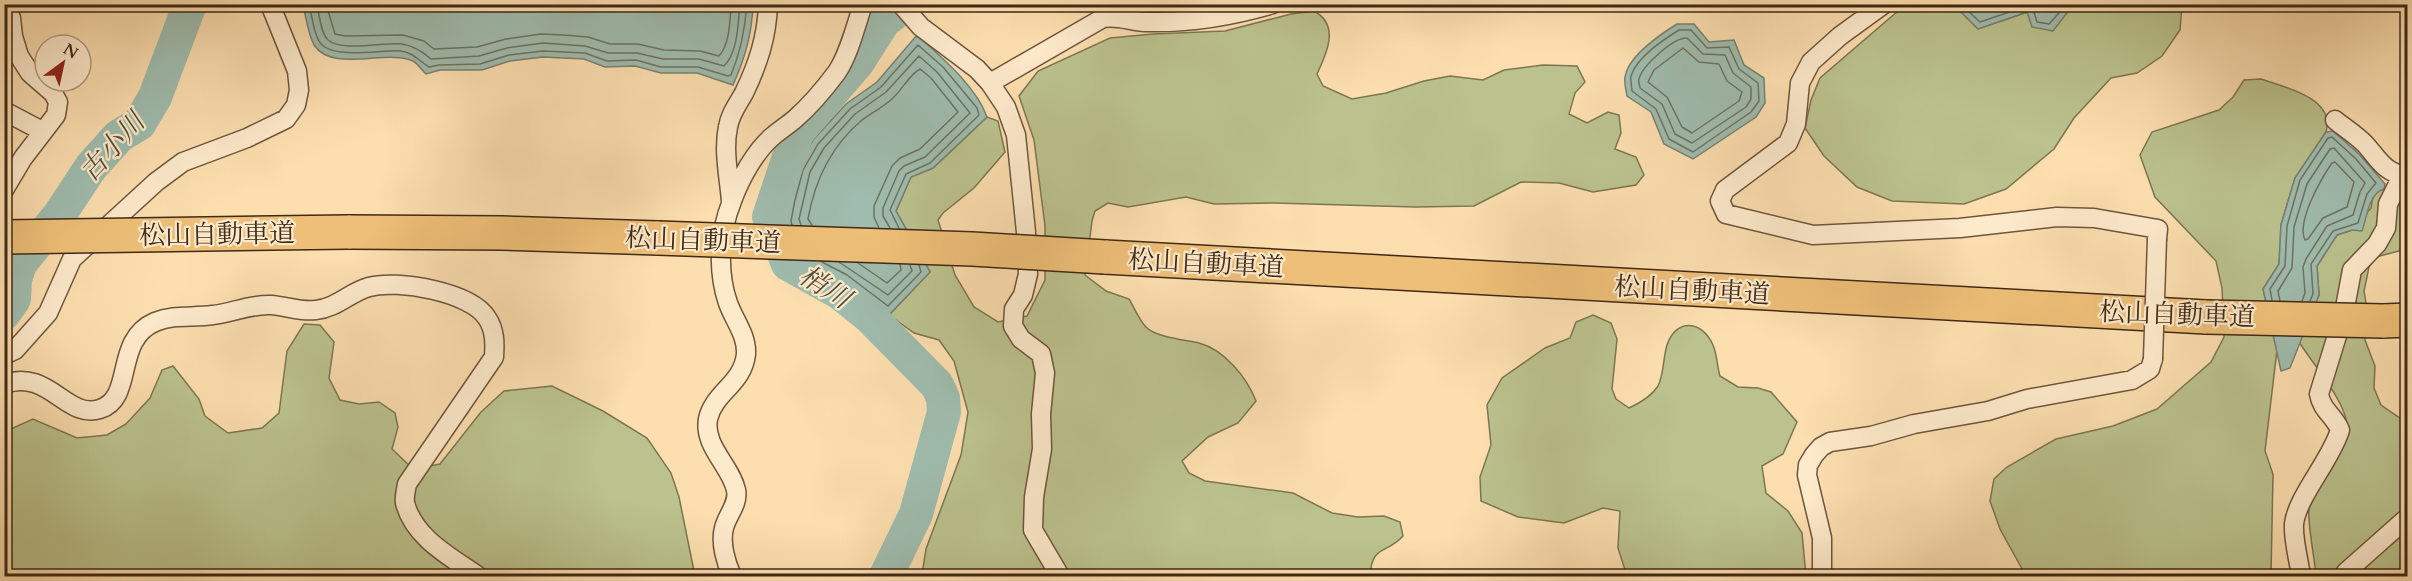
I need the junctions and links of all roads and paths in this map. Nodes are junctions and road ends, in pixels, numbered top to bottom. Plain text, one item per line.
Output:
1 (270, 4) edge
2 (768, 4) edge
3 (863, 4) edge
4 (901, 4) edge
5 (1273, 4) edge
6 (1884, 4) edge
7 (4, 5) edge
8 (990, 82) junction
9 (4, 111) edge
10 (2335, 120) dead end
11 (42, 131) junction
12 (2406, 173) edge
13 (4, 190) edge
14 (731, 201) junction
15 (4, 237) edge
16 (2395, 320) edge
17 (4, 355) edge
18 (4, 384) edge
19 (2408, 517) edge
20 (1045, 551) junction
21 (478, 576) edge
22 (732, 576) edge
23 (1060, 576) edge
24 (1073, 576) edge
25 (1822, 576) edge
26 (2301, 576) edge
27 (2344, 576) edge

1 - 17 street
2 - 14 street
3 - 14 street
4 - 8 street
5 - 8 street
6 - 25 street, bridge
7 - 11 street
8 - 20 street
9 - 11 street
10 - 12 street
11 - 13 street
12 - 26 street
14 - 22 street
15 - 16 highway, 松山自動車道, bridge
18 - 21 street
19 - 27 street
20 - 23 street
20 - 24 street

